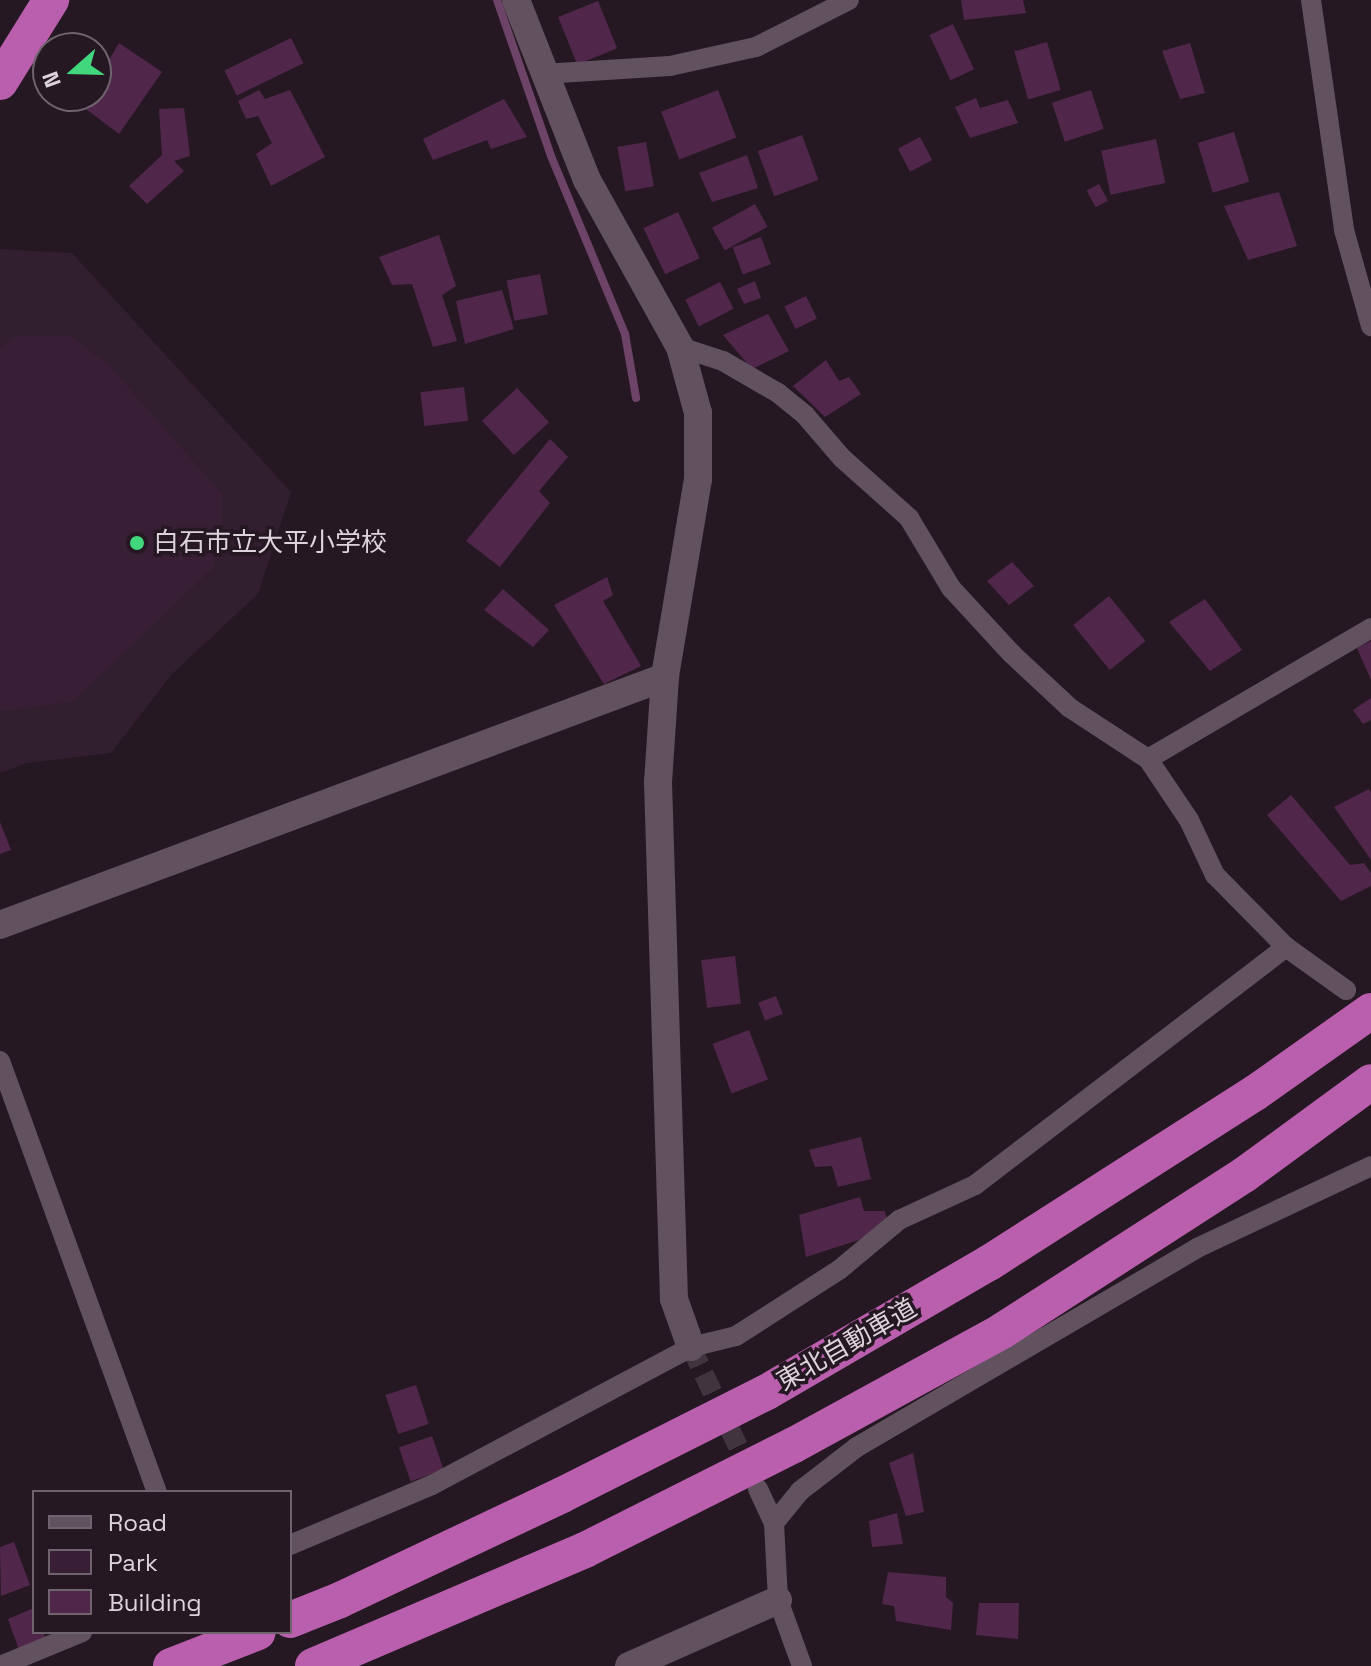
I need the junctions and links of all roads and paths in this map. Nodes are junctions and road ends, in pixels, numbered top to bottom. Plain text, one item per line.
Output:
1 (51, 0) edge
2 (516, 0) edge
3 (849, 0) edge
4 (1311, 0) edge
5 (543, 74) junction
6 (0, 82) edge
7 (1371, 326) edge
8 (680, 347) junction
9 (1371, 628) edge
10 (665, 677) junction
11 (1148, 759) junction
12 (0, 925) edge
13 (1286, 947) junction
14 (1358, 1001) edge
15 (0, 1061) edge
16 (1371, 1082) edge
17 (1371, 1166) edge
18 (691, 1347) junction
19 (758, 1489) tunnel mouth
20 (156, 1490) edge
21 (774, 1523) junction
22 (292, 1544) edge
23 (778, 1600) junction
24 (292, 1619) edge
25 (77, 1634) edge
26 (253, 1634) edge
27 (0, 1666) edge
28 (171, 1666) edge
29 (313, 1666) edge
30 (629, 1666) edge
31 (802, 1666) edge

1 - 6 highway
2 - 5 street
3 - 5 street
4 - 7 street
5 - 8 street
8 - 10 street
8 - 11 street
9 - 11 street
10 - 12 street
10 - 18 street
11 - 13 street
13 - 14 street
13 - 18 street
14 - 24 highway, 東北自動車道
15 - 20 street
16 - 29 highway
17 - 21 street
18 - 22 street
19 - 21 street
21 - 23 street
23 - 30 street
23 - 31 street
25 - 27 street
26 - 28 highway

